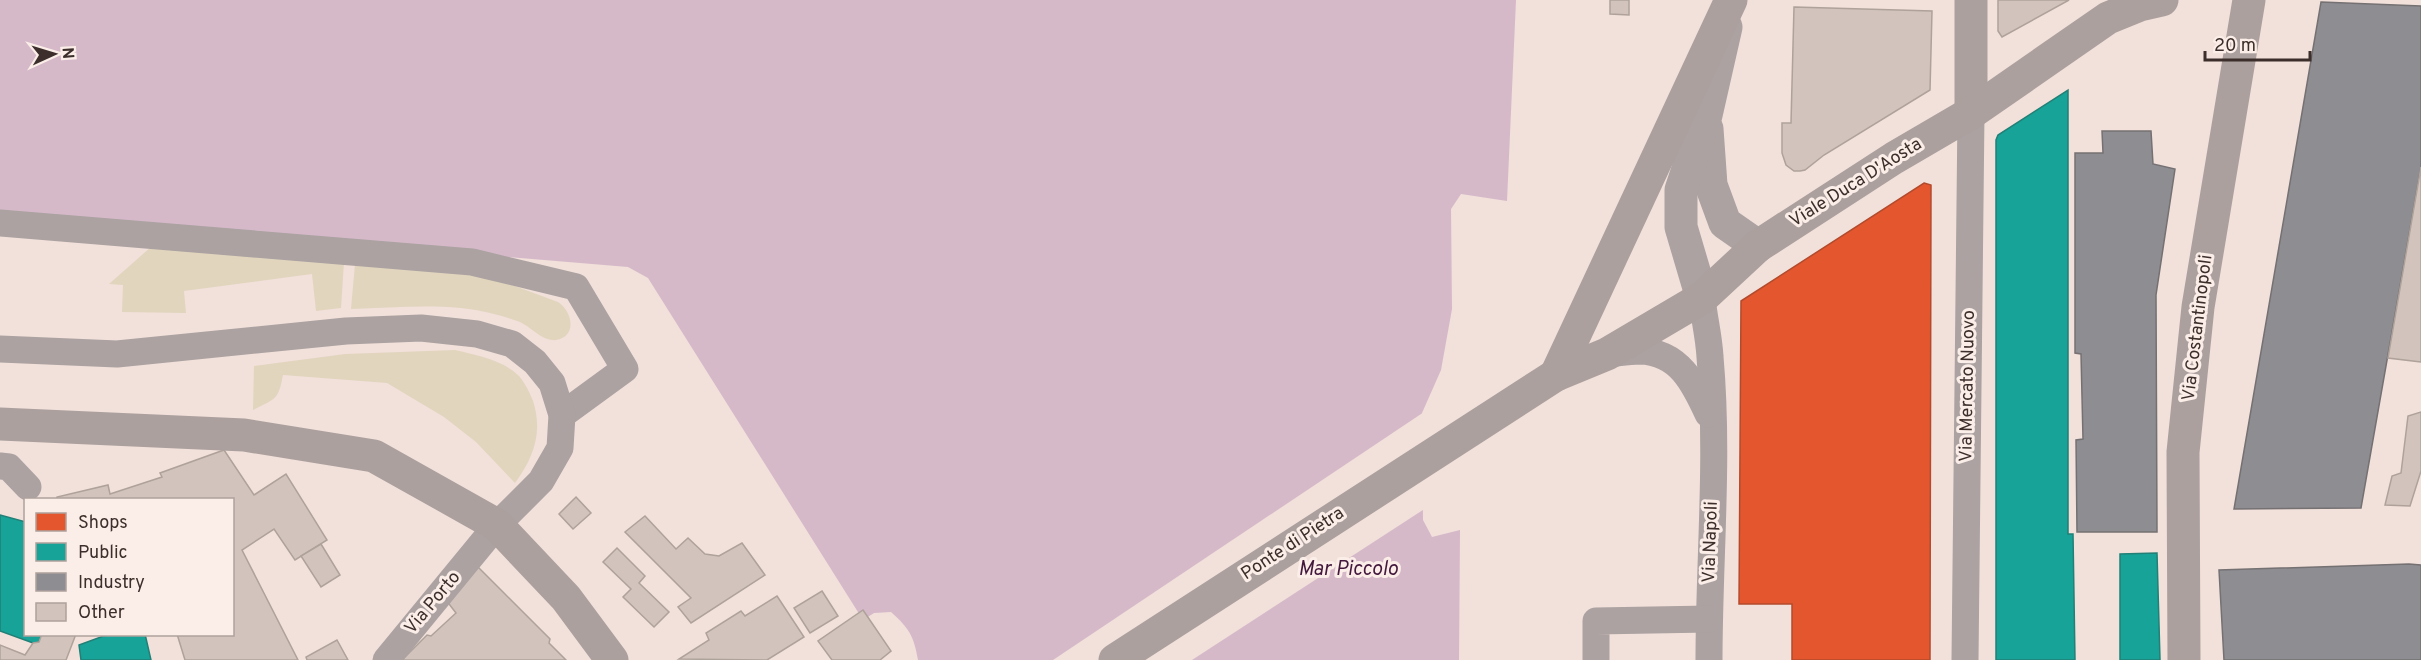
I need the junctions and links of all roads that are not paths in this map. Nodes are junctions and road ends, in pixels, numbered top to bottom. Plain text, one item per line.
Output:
1 (1731, 0) edge
2 (1971, 0) edge
3 (2163, 0) edge
4 (2249, 0) edge
5 (1971, 113) junction
6 (1706, 115) junction
7 (0, 224) edge
8 (1758, 246) junction
9 (1702, 298) junction
10 (0, 349) edge
11 (1607, 354) junction
12 (1556, 375) junction
13 (562, 416) junction
14 (1712, 423) junction
15 (0, 424) edge
16 (0, 466) edge
17 (28, 487) dead end
18 (488, 536) junction
19 (1709, 619) junction
20 (386, 660) edge
21 (612, 660) edge
22 (1115, 660) edge
23 (1596, 660) edge
24 (1709, 660) edge
25 (1965, 660) edge
26 (2184, 660) edge

1 - 6 street
1 - 12 main road
2 - 5 main road
3 - 5 main road, Viale Duca D'Aosta
4 - 26 main road, Via Costantinopoli
5 - 8 main road, Viale Duca D'Aosta
5 - 25 street, Via Mercato Nuovo
6 - 8 street
6 - 9 street
7 - 13 street
8 - 9 main road, Viale Duca D'Aosta
9 - 11 main road, Viale Duca D'Aosta
9 - 14 street, Via Napoli
10 - 13 street
11 - 12 main road, Viale Duca D'Aosta
11 - 14 street
12 - 22 main road, Ponte di Pietra
13 - 18 street, Via Porto
14 - 19 street, Via Napoli
15 - 18 main road
16 - 17 street
18 - 20 street, Via Porto
18 - 21 main road
19 - 23 street
19 - 24 street, Via Napoli

